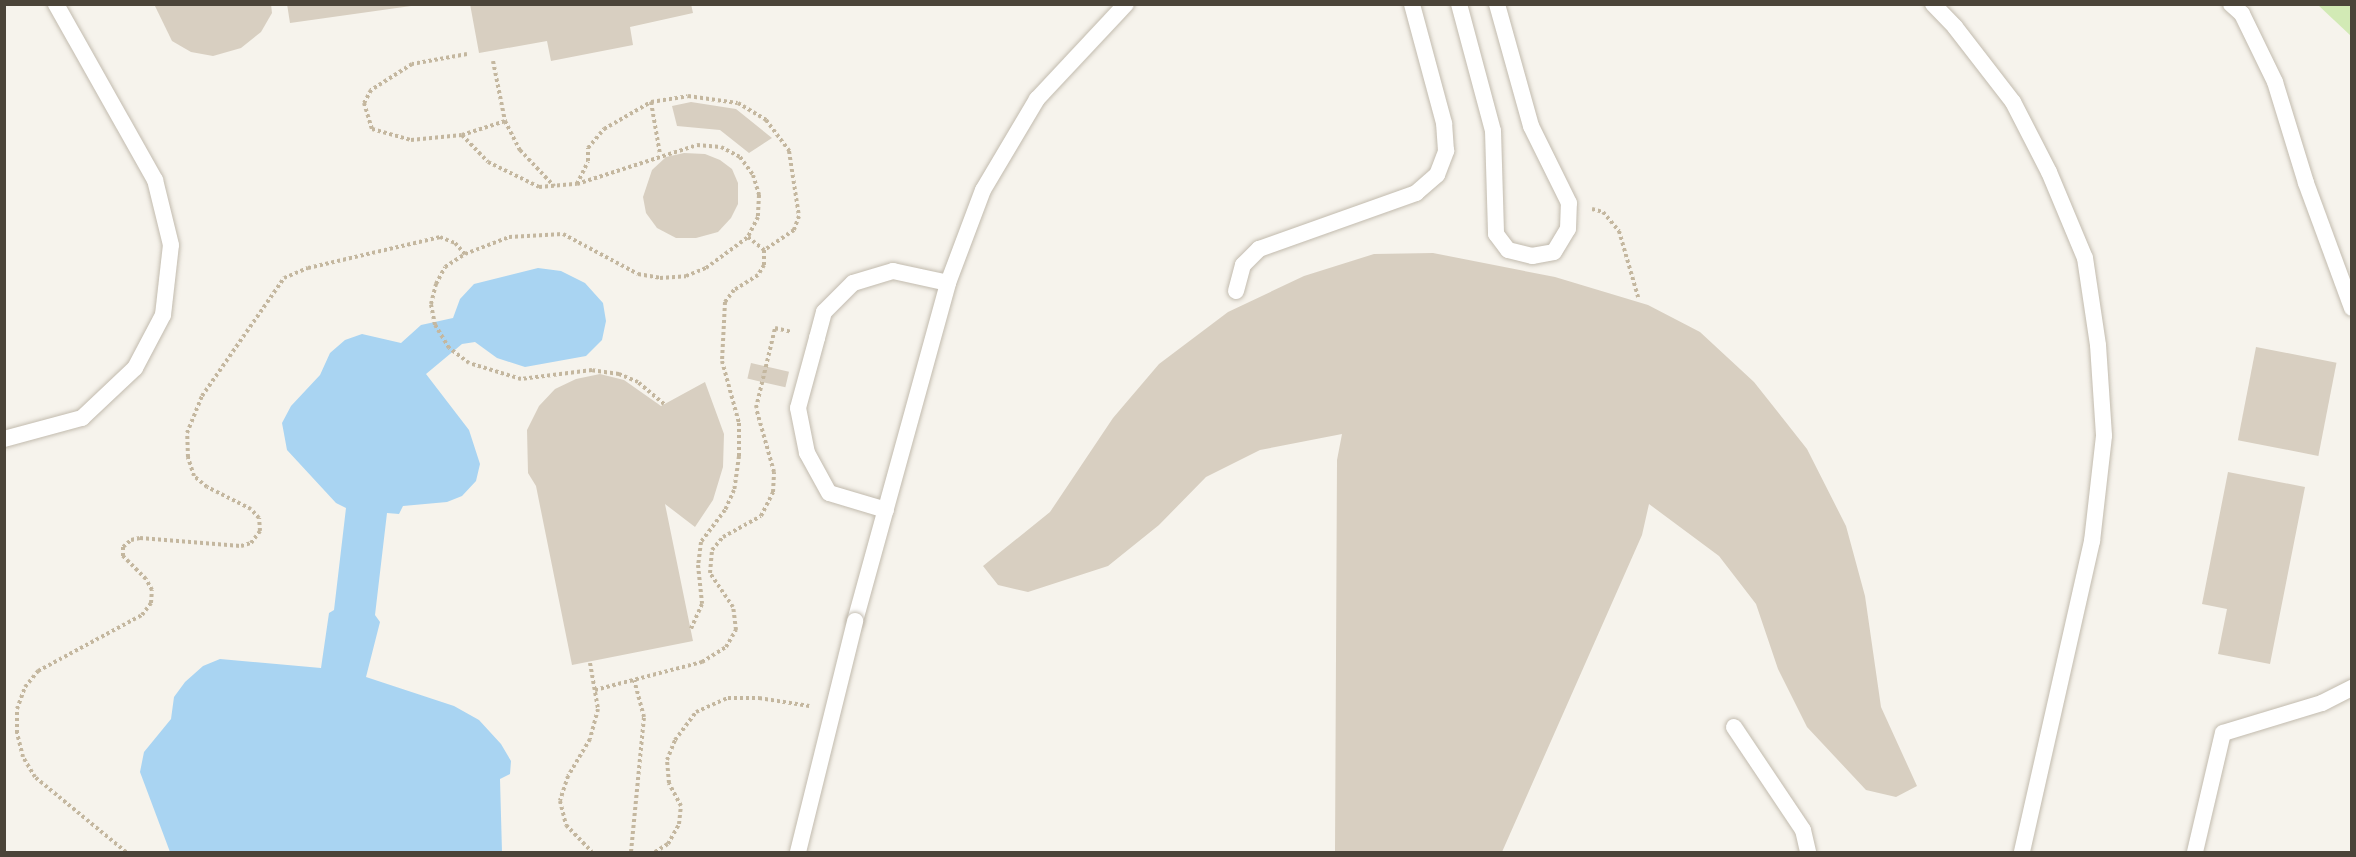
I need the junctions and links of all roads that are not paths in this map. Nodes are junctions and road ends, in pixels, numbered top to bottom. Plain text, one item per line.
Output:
1 (56, 4) edge
2 (1126, 4) edge
3 (1413, 4) edge
4 (1459, 4) edge
5 (1497, 4) edge
6 (1933, 4) edge
7 (2231, 4) edge
8 (948, 284) junction
9 (1236, 291) dead end
10 (2352, 308) edge
11 (4, 439) edge
12 (886, 510) junction
13 (2352, 688) edge
14 (1734, 727) dead end
15 (798, 852) edge
16 (1808, 852) edge
17 (2022, 852) edge
18 (2195, 852) edge

1 - 11 lane
2 - 8 lane
3 - 9 lane
4 - 5 lane
6 - 17 lane
7 - 10 lane
8 - 12 lane
8 - 12 lane
12 - 15 lane, bridge
13 - 18 lane
14 - 16 lane

